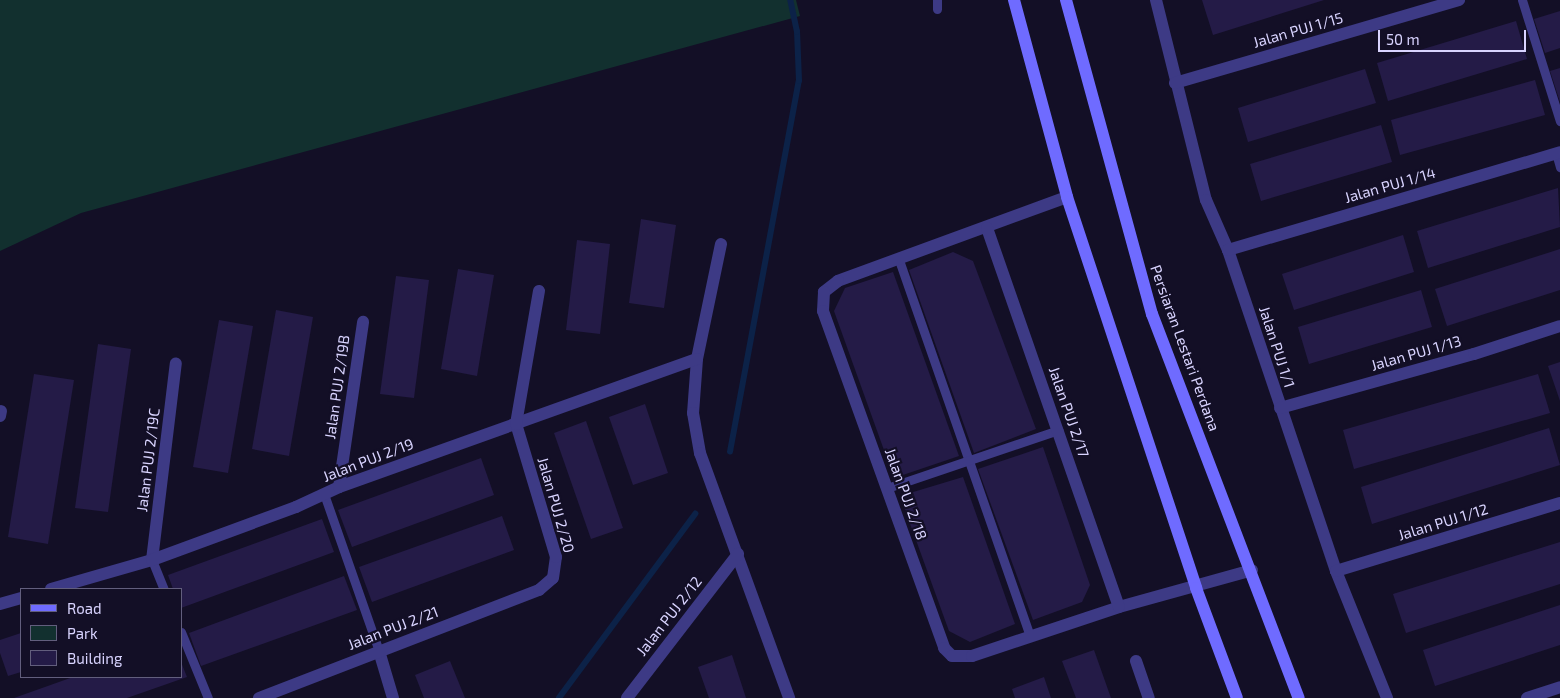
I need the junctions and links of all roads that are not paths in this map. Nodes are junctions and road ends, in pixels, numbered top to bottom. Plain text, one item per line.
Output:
1 (1014, 0) edge
2 (1066, 0) edge
3 (1156, 0) edge
4 (1459, 0) edge
5 (1522, 0) edge
6 (1175, 82) junction
7 (1560, 121) edge
8 (1558, 152) edge
9 (1560, 166) edge
10 (1067, 196) junction
11 (987, 228) junction
12 (721, 244) dead end
13 (1228, 250) junction
14 (899, 260) junction
15 (539, 291) dead end
16 (363, 322) dead end
17 (1560, 326) edge
18 (697, 359) junction
19 (176, 363) dead end
20 (1280, 408) junction
21 (516, 424) junction
22 (1058, 430) junction
23 (970, 460) junction
24 (339, 487) junction
25 (887, 488) junction
26 (324, 494) junction
27 (1560, 503) edge
28 (738, 554) junction
29 (152, 560) junction
30 (1252, 570) junction
31 (1336, 571) junction
32 (54, 588) edge
33 (164, 588) edge
34 (1196, 588) junction
35 (539, 590) joint
36 (20, 598) edge
37 (0, 604) edge
38 (1119, 607) junction
39 (182, 634) edge
40 (1030, 637) junction
41 (379, 651) junction
42 (1136, 661) dead end
43 (1560, 687) edge
44 (208, 698) edge
45 (259, 698) edge
46 (392, 698) edge
47 (627, 698) edge
48 (789, 698) edge
49 (1149, 698) edge
50 (1237, 698) edge
51 (1299, 698) edge
52 (1387, 698) edge
53 (1528, 698) edge

1 - 10 main road
2 - 30 main road, Persiaran Lestari Perdana
3 - 6 street, Jalan PUJ 1/1
4 - 6 street, Jalan PUJ 1/15
5 - 7 lane
6 - 13 street, Jalan PUJ 1/1
8 - 9 lane
8 - 13 street, Jalan PUJ 1/14
10 - 11 street, Jalan PUJ 2/18
10 - 34 main road
11 - 14 street, Jalan PUJ 2/18
11 - 22 street, Jalan PUJ 2/17
12 - 18 street
13 - 20 street, Jalan PUJ 1/1
14 - 23 lane
14 - 25 street, Jalan PUJ 2/18
15 - 21 street
16 - 24 street, Jalan PUJ 2/19B
17 - 20 street, Jalan PUJ 1/13
18 - 21 street, Jalan PUJ 2/19
18 - 28 street
19 - 29 street, Jalan PUJ 2/19C
20 - 31 street, Jalan PUJ 1/1
21 - 24 street, Jalan PUJ 2/19
21 - 35 street, Jalan PUJ 2/20
22 - 23 lane
22 - 38 street, Jalan PUJ 2/17
23 - 25 lane
23 - 40 lane
24 - 26 street, Jalan PUJ 2/19
25 - 40 street, Jalan PUJ 2/18
26 - 29 street, Jalan PUJ 2/19
26 - 41 lane
27 - 31 street, Jalan PUJ 1/12
28 - 47 street, Jalan PUJ 2/12
28 - 48 street
29 - 32 street, Jalan PUJ 2/19
29 - 33 lane
30 - 34 street, Jalan PUJ 2/18
30 - 51 main road, Persiaran Lestari Perdana
31 - 52 street, Jalan PUJ 1/1
34 - 38 street, Jalan PUJ 2/18
34 - 50 main road
35 - 41 street, Jalan PUJ 2/21
36 - 37 street
38 - 40 street, Jalan PUJ 2/18
39 - 44 lane
41 - 45 street, Jalan PUJ 2/21
41 - 46 street
42 - 49 street
43 - 53 street

